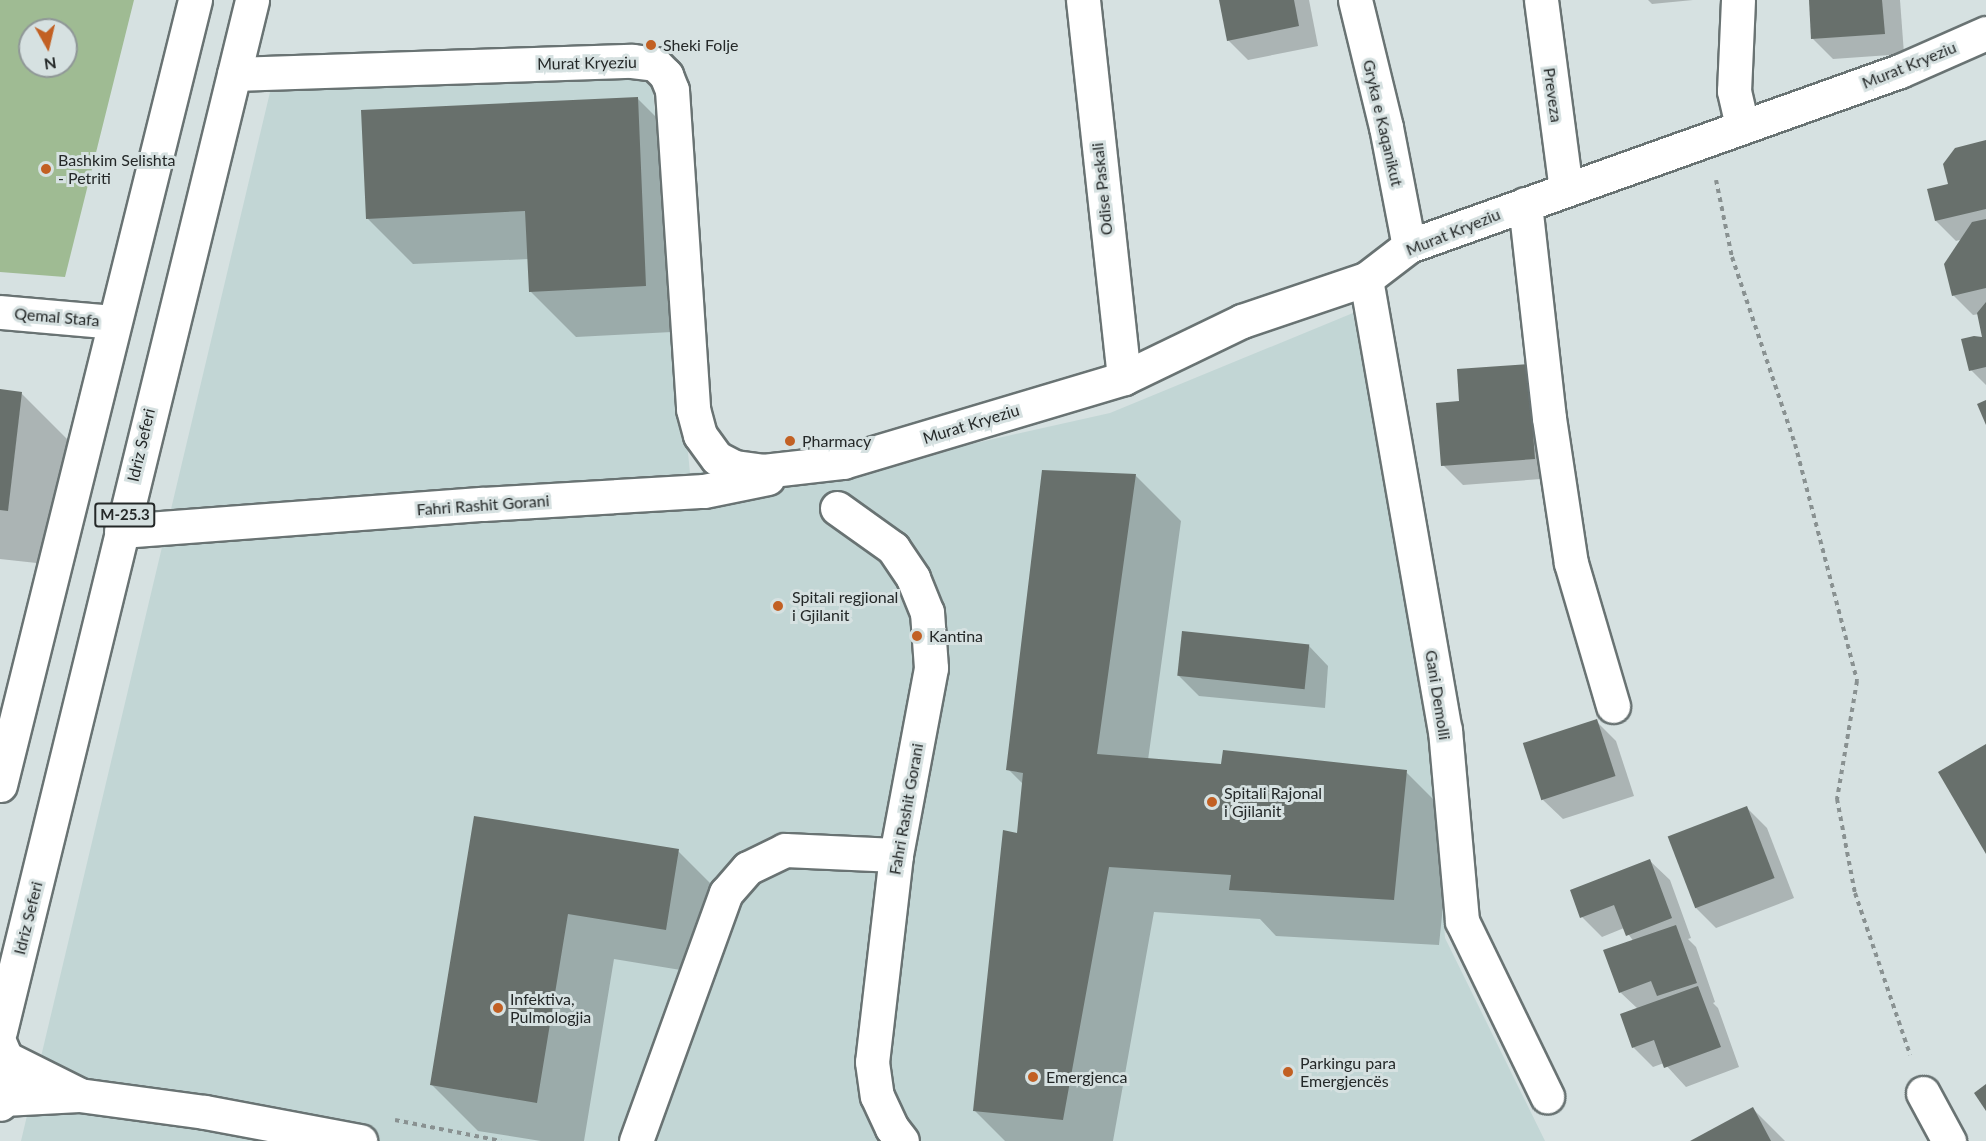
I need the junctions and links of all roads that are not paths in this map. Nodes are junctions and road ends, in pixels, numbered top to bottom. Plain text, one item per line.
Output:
1 (195, 0) edge
2 (252, 0) edge
3 (1083, 0) edge
4 (1355, 0) edge
5 (1541, 0) edge
6 (1738, 0) edge
7 (1986, 33) edge
8 (234, 74) junction
9 (1742, 127) junction
10 (1566, 189) junction
11 (1525, 204) junction
12 (1409, 246) junction
13 (1366, 279) junction
14 (0, 312) edge
15 (114, 322) junction
16 (1124, 378) junction
17 (843, 462) junction
18 (837, 508) dead end
19 (121, 531) junction
20 (1612, 706) dead end
21 (0, 785) edge
22 (896, 855) junction
23 (2, 1044) edge
24 (1923, 1093) road end
25 (79, 1095) junction
26 (1547, 1096) dead end
27 (2, 1102) edge
28 (360, 1141) edge
29 (636, 1141) edge
30 (902, 1141) edge
31 (1948, 1141) edge

1 - 15 street, M-25.3
2 - 8 street, Idriz Seferi / M-25.3
3 - 16 street, Odise Paskali
4 - 12 street, Gryka e Kaqanikut
5 - 10 street, Preveza
6 - 9 street
7 - 9 street, Murat Kryeziu
8 - 17 street, Murat Kryeziu
8 - 19 street, Idriz Seferi / M-25.3
9 - 10 street, Murat Kryeziu
10 - 11 street, Murat Kryeziu
11 - 12 street, Murat Kryeziu
11 - 20 street
12 - 13 street, Murat Kryeziu
13 - 16 street, Murat Kryeziu
13 - 26 street, Gani Demolli
14 - 15 street, Qemal Stafa
15 - 21 street, M-25.3
16 - 17 street, Murat Kryeziu
17 - 19 street, Fahri Rashit Gorani
18 - 22 street, Fahri Rashit Gorani
19 - 23 street, Idriz Seferi / M-25.3
22 - 29 street
22 - 30 street, Fahri Rashit Gorani
23 - 25 street
23 - 27 street, M-25.3
24 - 31 street
25 - 27 street
25 - 28 street

